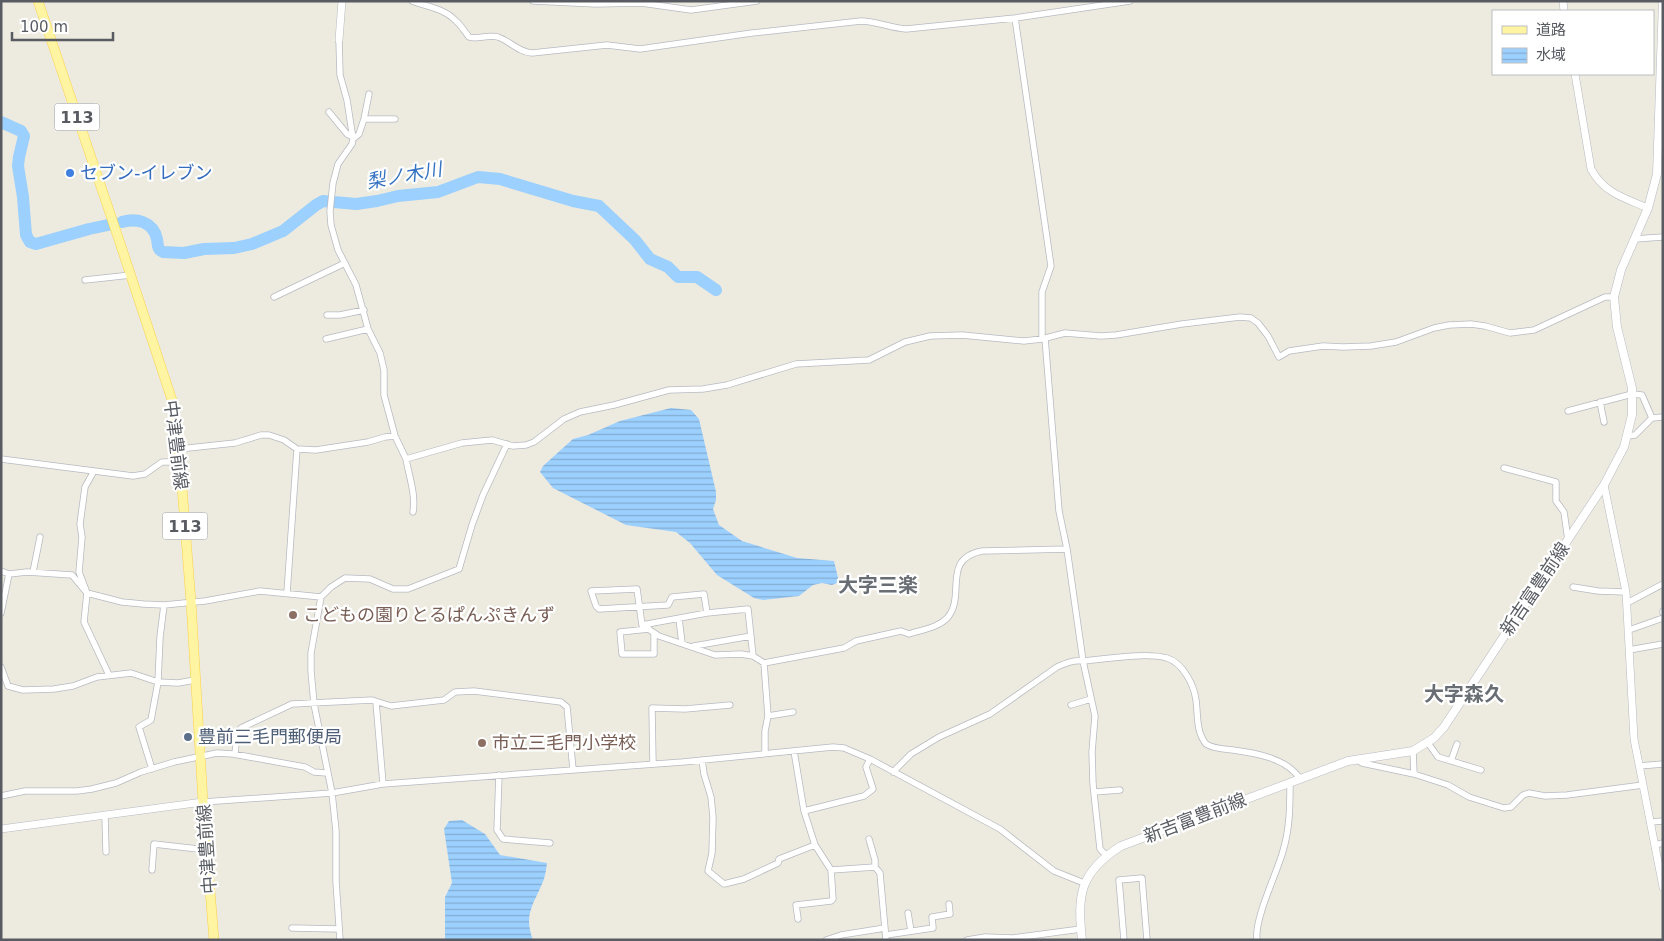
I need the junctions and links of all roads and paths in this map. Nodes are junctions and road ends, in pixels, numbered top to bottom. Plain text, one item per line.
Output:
1 (38, 1) edge
2 (342, 1) edge
3 (412, 1) edge
4 (533, 1) edge
5 (757, 1) edge
6 (1130, 1) edge
7 (1663, 1) edge
8 (1015, 18) junction
9 (339, 40) joint
10 (1656, 48) edge
11 (1575, 75) edge
12 (369, 94) dead end
13 (329, 112) dead end
14 (364, 119) junction
15 (395, 119) dead end
16 (353, 138) junction
17 (1660, 174) edge
18 (1648, 208) junction
19 (1663, 237) edge
20 (1634, 240) junction
21 (345, 263) junction
22 (131, 275) junction
23 (85, 280) dead end
24 (1614, 296) junction
25 (274, 297) dead end
26 (364, 310) junction
27 (328, 315) dead end
28 (368, 329) junction
29 (1044, 338) junction
30 (326, 339) dead end
31 (1632, 394) junction
32 (1600, 402) junction
33 (1568, 411) dead end
34 (1663, 417) edge
35 (1652, 418) junction
36 (1604, 422) dead end
37 (395, 436) junction
38 (1628, 436) junction
39 (507, 444) junction
40 (179, 449) junction
41 (297, 449) junction
42 (1, 459) edge
43 (406, 459) junction
44 (180, 462) junction
45 (1504, 468) dead end
46 (94, 471) junction
47 (1604, 485) junction
48 (413, 512) dead end
49 (40, 537) dead end
50 (1568, 540) junction
51 (1067, 549) junction
52 (1, 571) edge
53 (33, 572) junction
54 (9, 574) junction
55 (1663, 584) edge
56 (1573, 588) dead end
57 (1626, 592) junction
58 (87, 593) junction
59 (287, 593) junction
60 (321, 597) junction
61 (191, 602) junction
62 (1627, 603) junction
63 (164, 604) junction
64 (639, 608) junction
65 (1, 613) edge
66 (707, 613) junction
67 (1663, 618) edge
68 (679, 619) junction
69 (642, 625) junction
70 (1629, 630) junction
71 (651, 631) junction
72 (751, 636) junction
73 (682, 644) junction
74 (1663, 644) edge
75 (692, 646) junction
76 (1629, 650) junction
77 (753, 656) junction
78 (1083, 662) junction
79 (764, 663) junction
80 (1, 667) edge
81 (109, 675) junction
82 (195, 680) junction
83 (158, 682) junction
84 (1091, 699) junction
85 (376, 702) junction
86 (314, 704) junction
87 (1071, 705) dead end
88 (730, 706) dead end
89 (793, 712) dead end
90 (768, 716) junction
91 (1428, 743) junction
92 (1457, 744) dead end
93 (794, 751) junction
94 (1413, 752) junction
95 (235, 754) junction
96 (765, 754) junction
97 (202, 758) junction
98 (870, 759) junction
99 (702, 760) junction
100 (1357, 760) junction
101 (1452, 761) junction
102 (653, 764) junction
103 (1663, 764) edge
104 (1639, 766) junction
105 (152, 769) junction
106 (573, 770) junction
107 (1481, 770) dead end
108 (893, 772) junction
109 (328, 773) junction
110 (1414, 774) junction
111 (498, 775) junction
112 (1300, 778) junction
113 (1290, 782) junction
114 (384, 784) junction
115 (1643, 785) junction
116 (1120, 790) dead end
117 (1094, 792) junction
118 (332, 793) junction
119 (1, 796) edge
120 (204, 802) junction
121 (804, 811) junction
122 (105, 816) junction
123 (1663, 821) edge
124 (1650, 822) junction
125 (1, 829) edge
126 (869, 839) dead end
127 (550, 843) dead end
128 (1663, 843) edge
129 (815, 845) junction
130 (1654, 845) junction
131 (207, 850) junction
132 (106, 852) dead end
133 (1106, 856) junction
134 (875, 867) junction
135 (1661, 869) edge
136 (152, 870) dead end
137 (831, 870) junction
138 (1084, 883) junction
139 (1663, 887) edge
140 (949, 904) dead end
141 (908, 913) dead end
142 (798, 919) dead end
143 (292, 928) dead end
144 (1081, 929) junction
145 (339, 930) junction
146 (911, 931) junction
147 (885, 934) edge
148 (214, 940) edge
149 (340, 940) edge
150 (826, 940) edge
151 (967, 940) edge
152 (1082, 940) edge
153 (1124, 940) edge
154 (1147, 940) edge
155 (1257, 940) edge

1 - 22 main road, 中津豊前線 / 113
2 - 9 street
3 - 8 street
4 - 5 street
6 - 8 street
7 - 10 main road, 新吉富豊前線
8 - 29 street
9 - 16 street
10 - 17 main road, 新吉富豊前線
11 - 18 street
12 - 14 street
13 - 16 street
14 - 15 street
14 - 16 street
16 - 21 street
17 - 18 main road, 新吉富豊前線
18 - 20 main road, 新吉富豊前線
19 - 20 street
20 - 24 main road, 新吉富豊前線
21 - 25 street
21 - 26 street
22 - 23 street
22 - 40 main road, 中津豊前線 / 113
24 - 29 street
24 - 31 main road, 新吉富豊前線
26 - 27 street
26 - 28 street
28 - 30 street
28 - 37 street
29 - 39 street
29 - 51 street
31 - 32 street
31 - 35 street
31 - 38 main road, 新吉富豊前線
32 - 33 street
32 - 36 street
34 - 35 street
35 - 38 street
37 - 41 street
37 - 43 street
38 - 47 main road, 新吉富豊前線
39 - 43 street
39 - 60 street
40 - 41 street
40 - 44 main road, 中津豊前線 / 113
41 - 59 street
42 - 46 street
43 - 48 street
44 - 46 street
44 - 61 main road, 中津豊前線 / 113
45 - 50 street
46 - 58 street
47 - 50 main road, 新吉富豊前線
47 - 57 street
49 - 53 street
50 - 91 main road, 新吉富豊前線
51 - 78 street
51 - 79 street
52 - 54 street
53 - 54 street
53 - 58 street
54 - 65 street
55 - 62 street
56 - 57 street
57 - 62 street
58 - 63 street
58 - 81 street
59 - 60 street
59 - 61 street
60 - 86 street
61 - 63 street
61 - 82 main road, 中津豊前線 / 113
62 - 70 street
63 - 83 street
64 - 64 street
64 - 66 street
64 - 69 street
66 - 68 street
66 - 72 street
67 - 70 street
68 - 69 street
68 - 73 street
69 - 71 street
70 - 76 street
71 - 71 street
71 - 73 street
72 - 75 street
72 - 77 street
73 - 75 street
74 - 76 street
75 - 77 street
76 - 104 street
77 - 79 street
78 - 84 street
78 - 108 street
78 - 112 street
79 - 90 street
80 - 81 street
81 - 83 street
82 - 83 street
82 - 97 main road, 中津豊前線 / 113
83 - 105 street
84 - 87 street
84 - 117 street
85 - 86 street
85 - 106 street
85 - 114 street
86 - 95 street
86 - 109 street
88 - 102 street
89 - 90 street
90 - 96 street
91 - 94 main road, 新吉富豊前線
91 - 101 street
92 - 101 street
93 - 96 street
93 - 98 street
93 - 121 street
94 - 100 main road, 新吉富豊前線
94 - 110 street
95 - 97 street
95 - 109 street
96 - 99 street
97 - 105 street
97 - 120 main road, 中津豊前線 / 113
98 - 108 street
98 - 121 street
99 - 102 street
99 - 129 street
100 - 110 street
100 - 112 main road, 新吉富豊前線
101 - 107 street
102 - 106 street
103 - 104 street
104 - 115 street
105 - 119 street
106 - 111 street
108 - 138 street
109 - 118 street
110 - 115 street
111 - 114 street
111 - 127 street
112 - 113 main road, 新吉富豊前線
113 - 133 main road, 新吉富豊前線
113 - 155 street
114 - 118 street
115 - 124 street
116 - 117 street
117 - 133 street
118 - 120 street
118 - 145 street
120 - 122 street
120 - 131 main road, 中津豊前線 / 113
121 - 129 street
122 - 125 street
122 - 132 street
123 - 124 street
124 - 130 street
126 - 134 street
128 - 130 street
129 - 137 street
130 - 135 street
131 - 136 street
131 - 148 main road, 中津豊前線 / 113
133 - 138 main road, 新吉富豊前線
134 - 137 street
134 - 147 street
135 - 139 street
137 - 142 street
138 - 144 main road, 新吉富豊前線
140 - 146 street
141 - 146 street
143 - 145 street
144 - 151 street
144 - 152 main road, 新吉富豊前線
145 - 149 street
146 - 147 street
147 - 150 street
153 - 154 street

